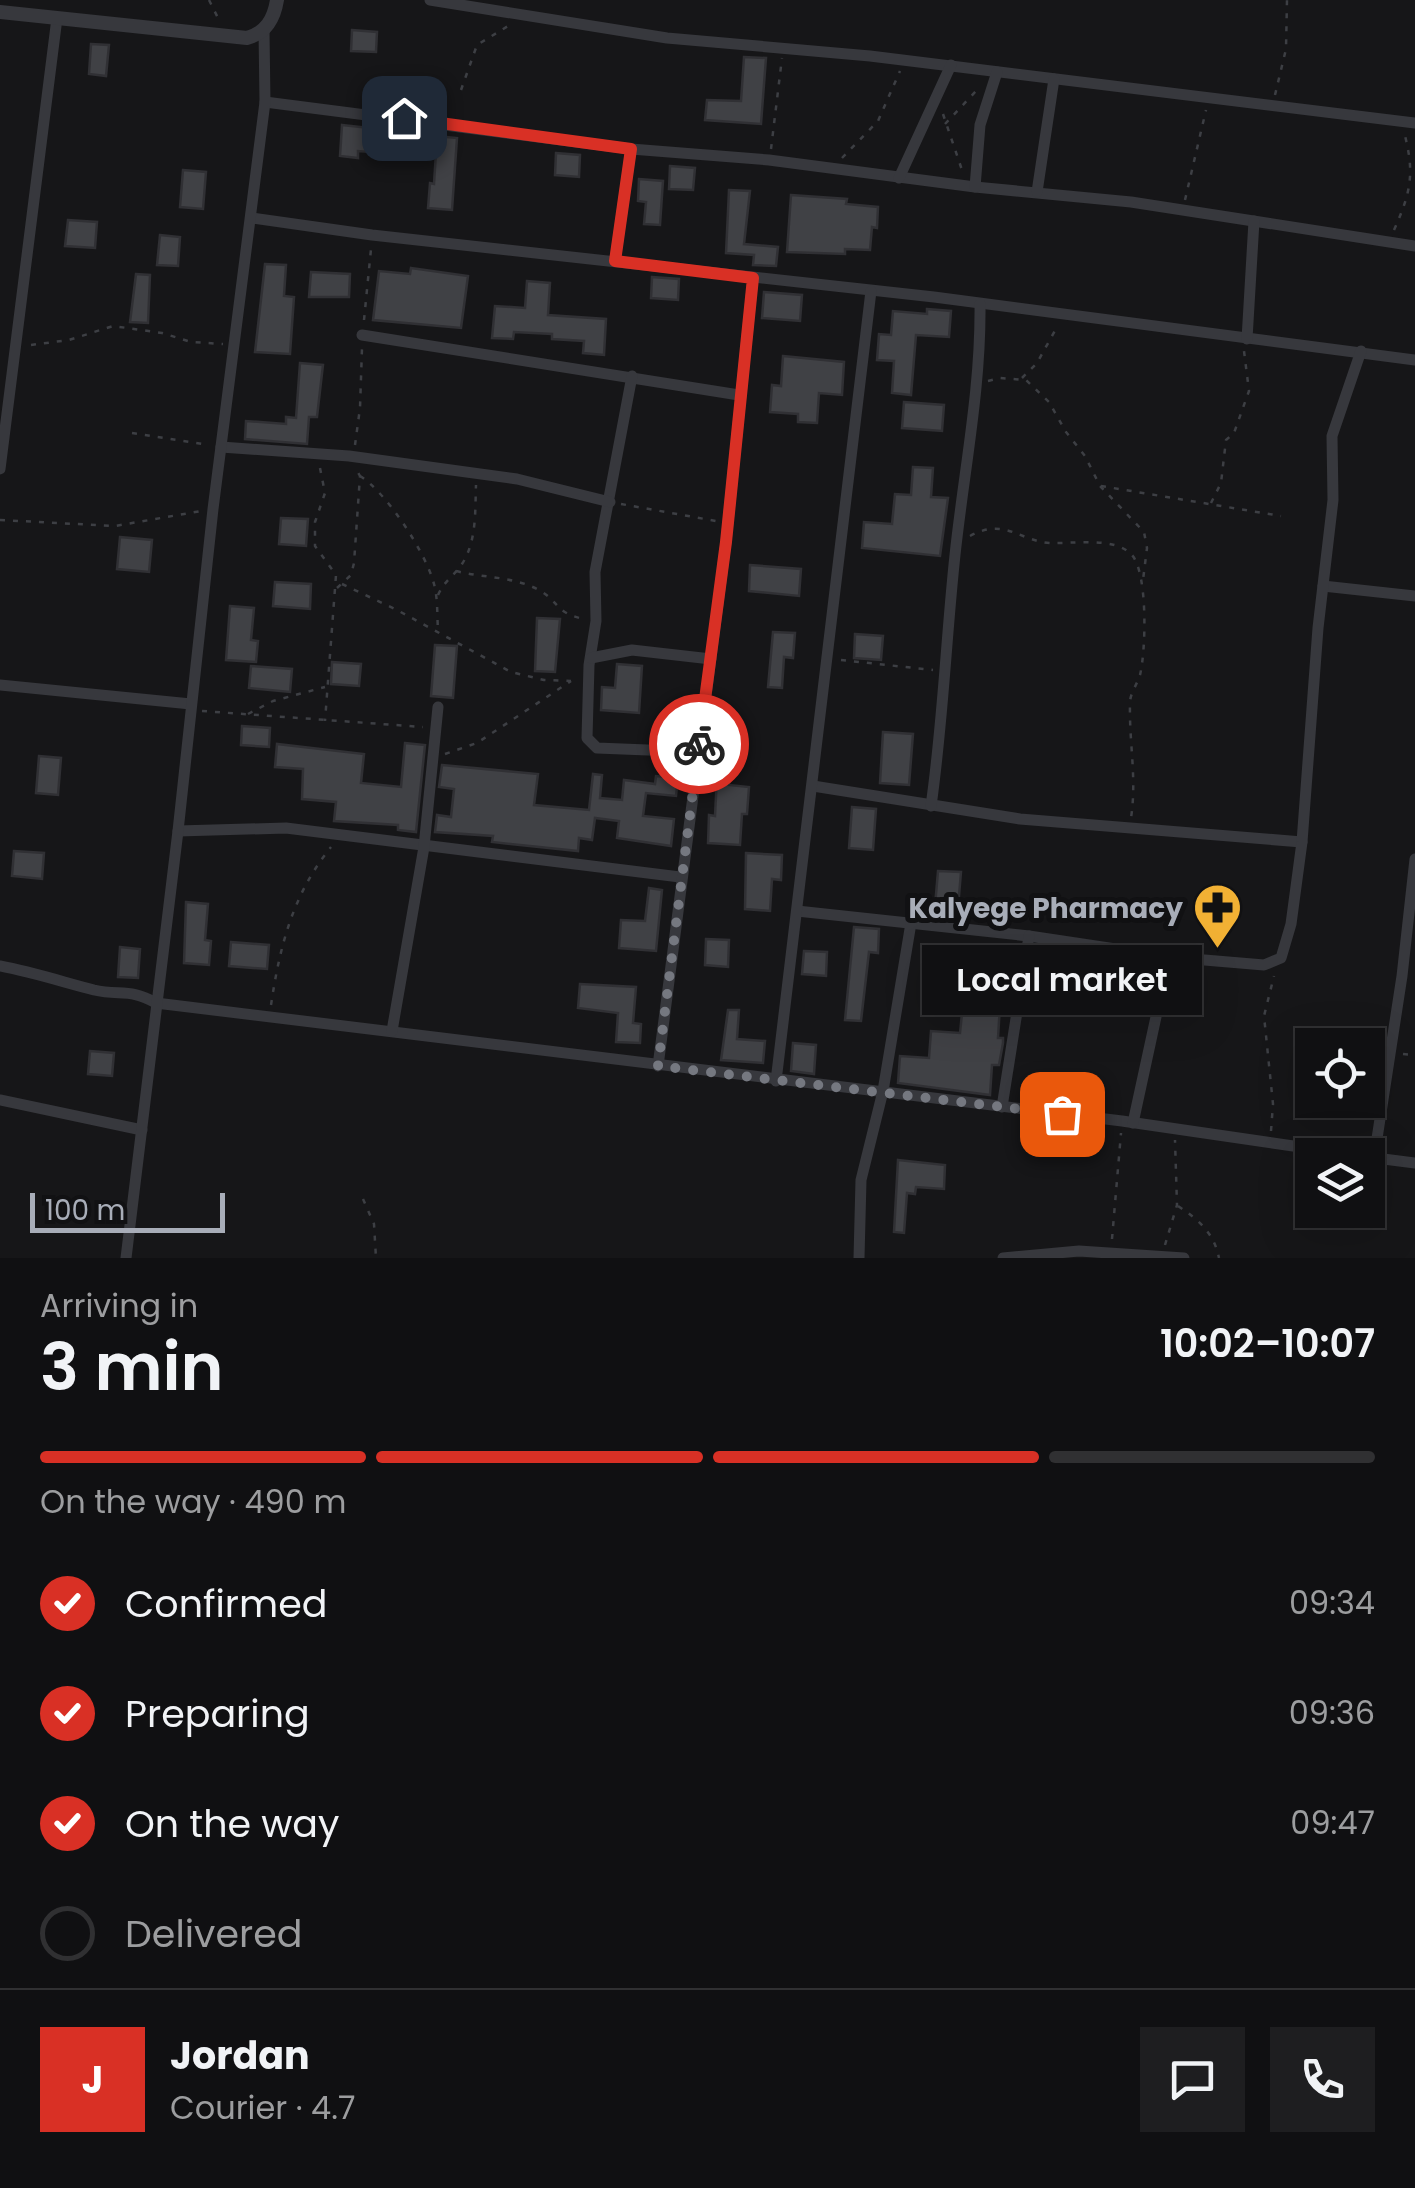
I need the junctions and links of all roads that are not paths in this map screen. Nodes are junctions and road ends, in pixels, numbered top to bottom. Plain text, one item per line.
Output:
1 (276, 0) edge
2 (430, 0) edge
3 (0, 12) edge
4 (57, 18) junction
5 (264, 31) junction
6 (951, 66) junction
7 (996, 75) junction
8 (1054, 80) junction
9 (265, 102) junction
10 (1408, 122) edge
11 (631, 149) junction
12 (900, 178) junction
13 (972, 187) junction
14 (1037, 192) junction
15 (252, 218) junction
16 (1254, 221) junction
17 (1415, 246) edge
18 (615, 261) junction
19 (753, 278) junction
20 (871, 290) junction
21 (980, 304) junction
22 (362, 334) dead end
23 (1247, 338) junction
24 (1361, 352) junction
25 (1415, 360) edge
26 (632, 376) junction
27 (739, 395) junction
28 (221, 447) junction
29 (0, 469) edge
30 (610, 502) junction
31 (1323, 586) junction
32 (1415, 596) edge
33 (710, 660) junction
34 (590, 661) junction
35 (0, 685) edge
36 (191, 707) junction
37 (438, 708) dead end
38 (698, 752) junction
39 (812, 786) junction
40 (931, 806) junction
41 (178, 832) junction
42 (1302, 842) junction
43 (424, 847) junction
44 (1415, 859) edge
45 (680, 878) junction
46 (798, 911) junction
47 (911, 923) junction
48 (1029, 936) junction
49 (1169, 957) junction
50 (0, 966) edge
51 (1408, 977) edge
52 (156, 1003) junction
53 (392, 1031) junction
54 (658, 1066) junction
55 (776, 1081) junction
56 (883, 1091) junction
57 (0, 1100) edge
58 (1002, 1107) junction
59 (1128, 1122) junction
60 (142, 1130) junction
61 (1375, 1138) edge
62 (1295, 1146) edge
63 (1385, 1159) edge
64 (1415, 1163) edge
65 (126, 1258) edge
66 (859, 1258) edge
67 (1003, 1258) edge
68 (1184, 1258) edge

1 - 5 street
2 - 6 street
3 - 4 street
4 - 5 street
4 - 29 street
5 - 9 street
6 - 7 street
6 - 12 street
7 - 8 street
7 - 13 street
8 - 10 street
8 - 14 street
9 - 11 street
9 - 15 street
11 - 12 street
11 - 18 street
12 - 13 street
13 - 14 street
14 - 16 street
15 - 18 street
15 - 28 street
16 - 17 street
16 - 23 street
18 - 19 street
19 - 20 street
19 - 27 street
20 - 21 street
20 - 39 street
21 - 23 street
21 - 40 street
22 - 26 street
23 - 24 street
24 - 25 street
24 - 31 street
26 - 27 street
26 - 30 street
27 - 33 street
28 - 30 street
28 - 36 street
30 - 34 street
31 - 32 street
31 - 42 street
33 - 34 street
33 - 38 street
34 - 38 street
35 - 36 street
36 - 41 street
37 - 43 street
38 - 45 street
39 - 40 street
39 - 46 street
40 - 42 street
41 - 43 street
41 - 52 street
42 - 49 street
43 - 45 street
43 - 53 street
44 - 51 street
45 - 54 street
46 - 47 street
46 - 55 street
47 - 48 street
47 - 56 street
48 - 49 street
48 - 58 street
49 - 59 street
50 - 52 street
51 - 61 street
52 - 53 street
52 - 60 street
53 - 54 street
54 - 55 street
55 - 56 street
56 - 58 street
56 - 66 street
57 - 60 street
58 - 59 street
59 - 62 street
60 - 65 street
63 - 64 street
67 - 68 street

